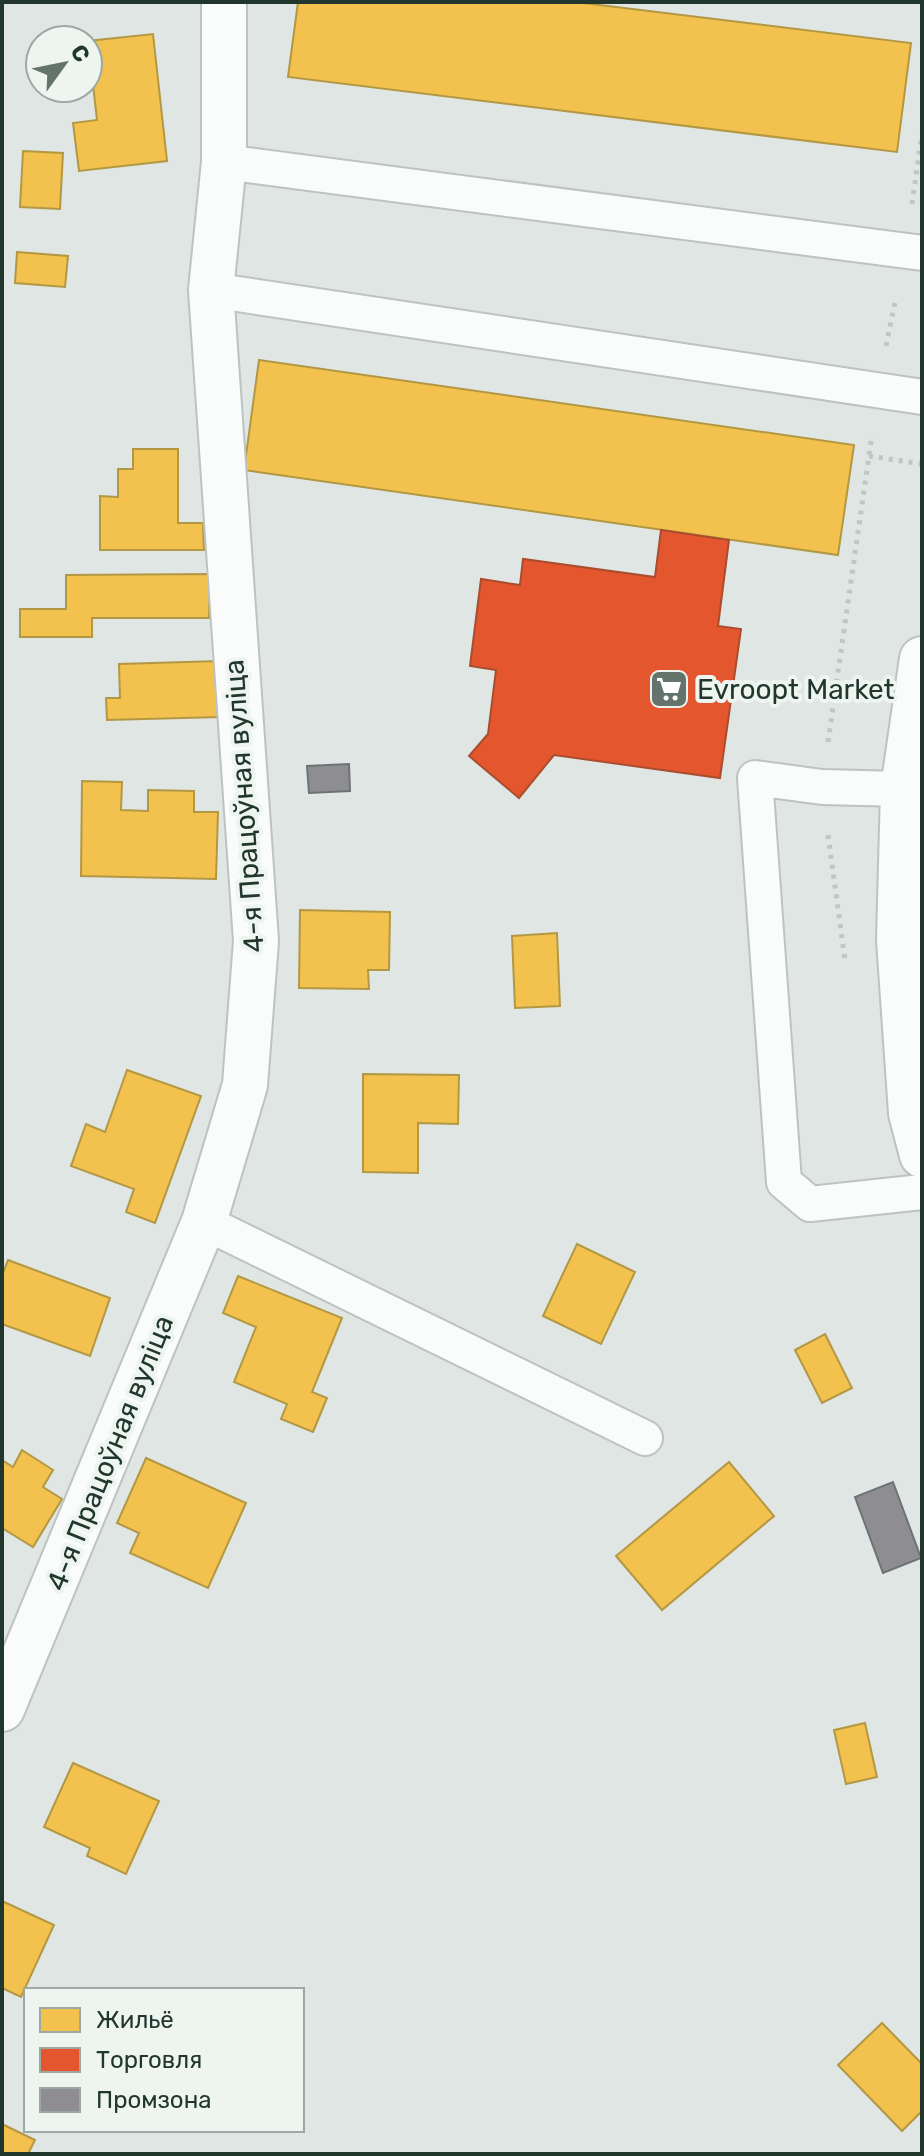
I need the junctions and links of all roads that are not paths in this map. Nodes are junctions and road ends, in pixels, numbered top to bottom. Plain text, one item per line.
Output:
1 (224, 2) edge
2 (224, 162) junction
3 (914, 252) edge
4 (211, 290) junction
5 (922, 397) edge
6 (922, 659) edge
7 (903, 789) junction
8 (922, 1155) edge
9 (922, 1192) edge
10 (204, 1222) junction
11 (645, 1438) dead end
12 (2, 1709) edge

1 - 2 street, 4-я Працоўная вуліца
2 - 3 lane
2 - 4 street, 4-я Працоўная вуліца
4 - 5 lane
4 - 10 street, 4-я Працоўная вуліца
6 - 7 street
7 - 8 street
7 - 9 lane
10 - 11 lane
10 - 12 street, 4-я Працоўная вуліца

